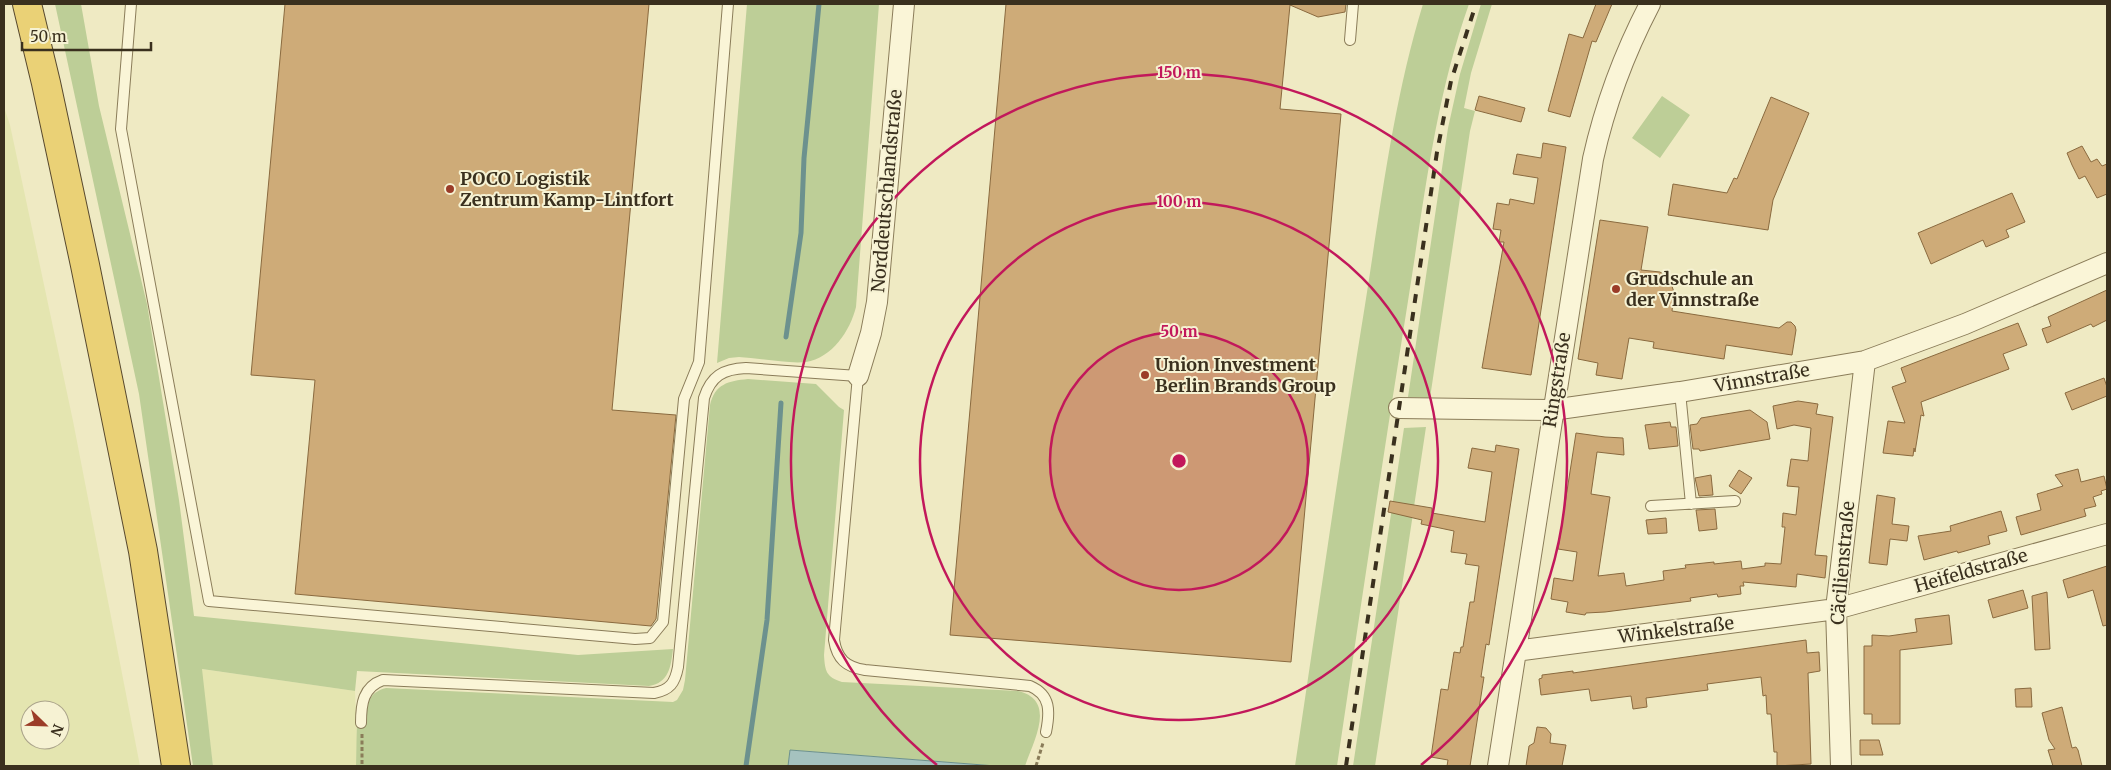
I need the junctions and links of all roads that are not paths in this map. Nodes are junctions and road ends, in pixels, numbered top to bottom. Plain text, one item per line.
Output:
1 (8, 4) edge
2 (27, 4) edge
3 (42, 4) edge
4 (131, 4) edge
5 (728, 4) edge
6 (904, 4) edge
7 (1353, 4) edge
8 (1650, 4) edge
9 (1350, 40) dead end
10 (46, 83) junction
11 (2107, 264) edge
12 (1865, 361) junction
13 (858, 376) junction
14 (1680, 392) junction
15 (1399, 408) dead end
16 (1552, 410) junction
17 (1734, 500) dead end
18 (1691, 504) junction
19 (1651, 506) dead end
20 (2107, 534) edge
21 (1836, 609) junction
22 (1516, 651) junction
23 (361, 723) road end
24 (1046, 732) road end
25 (176, 766) edge
26 (1498, 766) edge
27 (1841, 766) edge

1 - 10 highway
2 - 10 highway
3 - 10 highway
4 - 5 lane
6 - 13 street, Norddeutschlandstraße
7 - 9 lane
8 - 16 street, Ringstraße
10 - 25 highway
11 - 12 street, Vinnstraße
12 - 14 street, Vinnstraße
12 - 21 street, Cäcilienstraße
13 - 23 lane
13 - 24 lane
14 - 16 street, Vinnstraße
14 - 18 lane
15 - 16 street, Vinnstraße
16 - 22 street, Ringstraße
17 - 18 lane
18 - 19 lane
20 - 21 street, Heifeldstraße
21 - 22 street, Winkelstraße
21 - 27 street, Cäcilienstraße
22 - 26 street, Ringstraße

